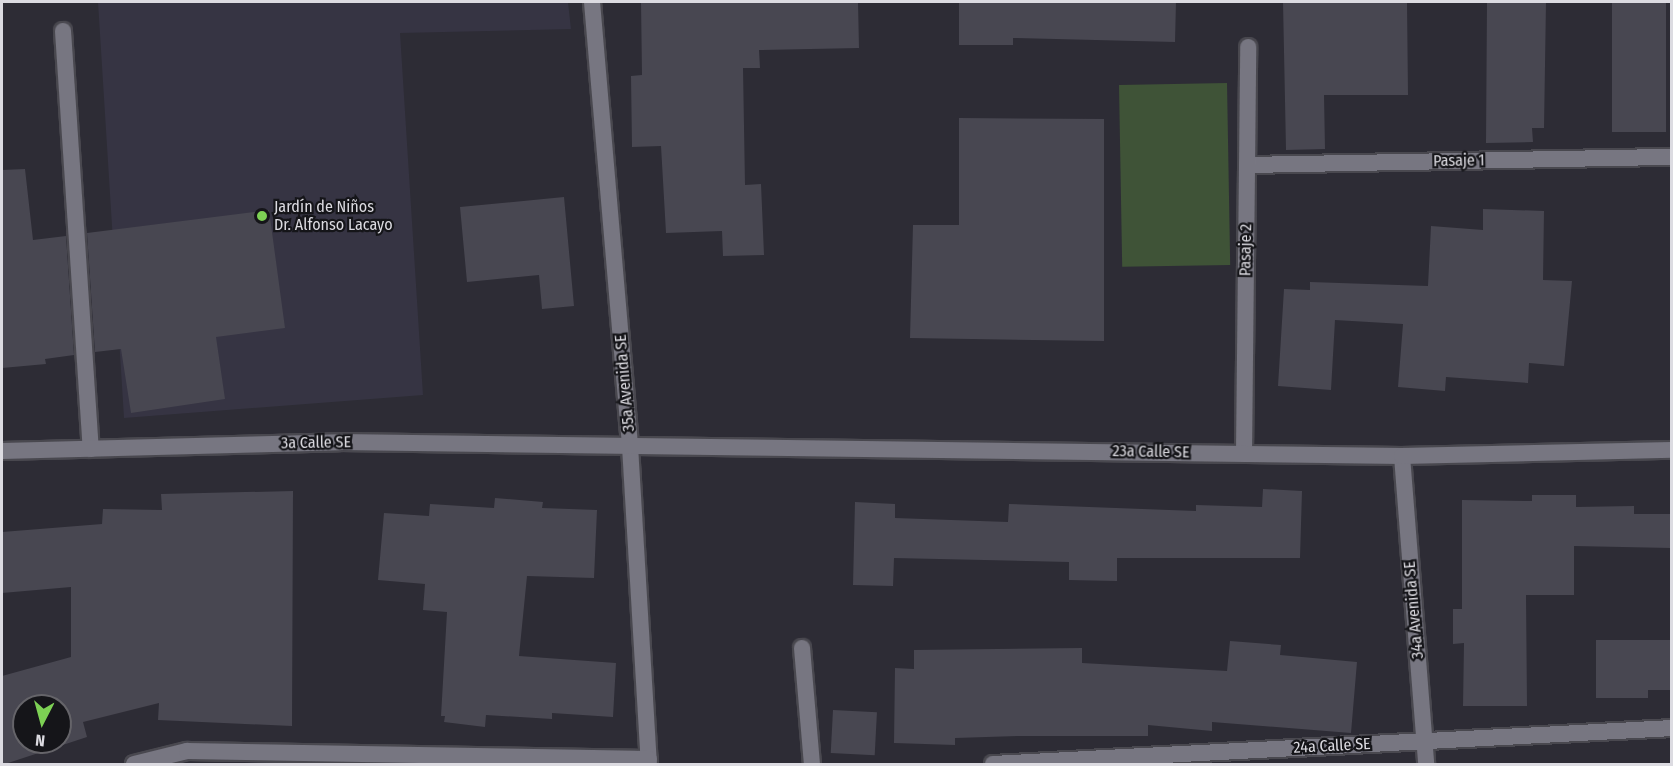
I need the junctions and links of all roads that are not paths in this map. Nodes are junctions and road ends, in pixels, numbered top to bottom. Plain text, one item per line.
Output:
1 (592, 2) edge
2 (63, 31) dead end
3 (1248, 47) dead end
4 (1671, 157) edge
5 (1247, 165) junction
6 (630, 446) junction
7 (92, 449) junction
8 (1671, 450) edge
9 (2, 451) edge
10 (1244, 454) junction
11 (1402, 456) junction
12 (802, 648) dead end
13 (1671, 728) edge
14 (1425, 740) junction
15 (649, 762) edge
16 (143, 763) edge
17 (812, 765) edge
18 (993, 765) edge
19 (1426, 765) edge

1 - 6 street, 35a Avenida SE
2 - 7 street
3 - 5 street, Pasaje 2
4 - 5 street, Pasaje 1
5 - 10 street, Pasaje 2
6 - 7 street, 3a Calle SE
6 - 10 street, 23a Calle SE
6 - 15 street, 35a Avenida SE
7 - 9 street, 3a Calle SE
8 - 11 street, 23a Calle SE
10 - 11 street, 23a Calle SE
11 - 14 street, 34a Avenida SE
12 - 17 street
13 - 14 street, 24a Calle SE
14 - 18 street, 24a Calle SE
14 - 19 street, 34a Avenida SE
15 - 16 street

